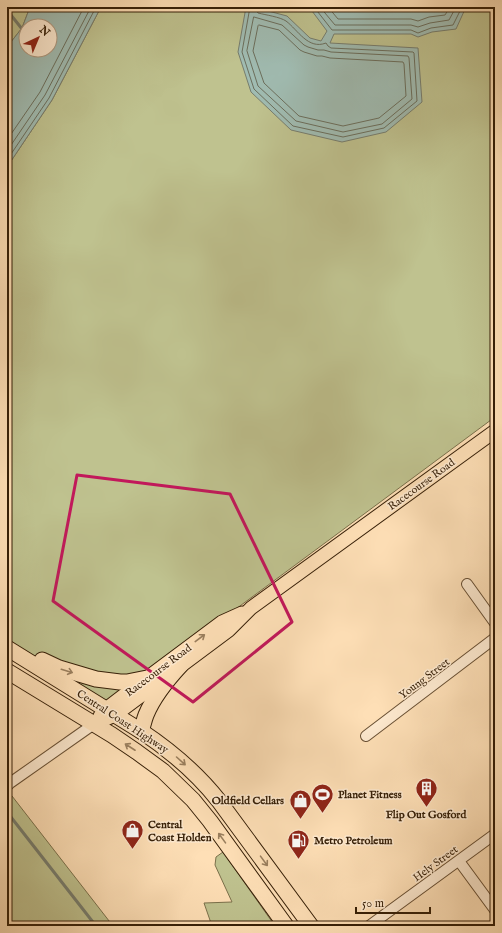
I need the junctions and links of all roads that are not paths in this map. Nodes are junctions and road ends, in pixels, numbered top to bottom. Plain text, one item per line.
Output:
1 (495, 430) edge
2 (467, 584) dead end
3 (251, 608) junction
4 (495, 623) edge
5 (495, 638) edge
6 (7, 642) edge
7 (7, 648) edge
8 (181, 665) junction
9 (7, 671) edge
10 (147, 678) junction
11 (110, 712) junction
12 (94, 724) junction
13 (141, 731) junction
14 (366, 736) dead end
15 (7, 786) edge
16 (495, 834) edge
17 (459, 861) junction
18 (495, 910) edge
19 (286, 926) edge
20 (311, 926) edge
21 (369, 926) edge

1 - 3 main road, Racecourse Road
2 - 4 street
3 - 8 main road, Racecourse Road
10 -> 3 main road, Racecourse Road
5 - 14 street, Young Street
6 -> 10 highway
7 - 11 highway, Central Coast Highway
8 - 11 main road, Racecourse Road
8 - 13 highway
9 - 12 highway, Central Coast Highway
10 - 11 main road, Racecourse Road
11 - 12 main road, Racecourse Road
11 - 13 highway, Central Coast Highway
12 - 15 street
19 -> 12 highway, Central Coast Highway
13 -> 20 highway, Central Coast Highway
16 - 17 street, Hely Street
17 - 18 street
17 - 21 street, Hely Street

